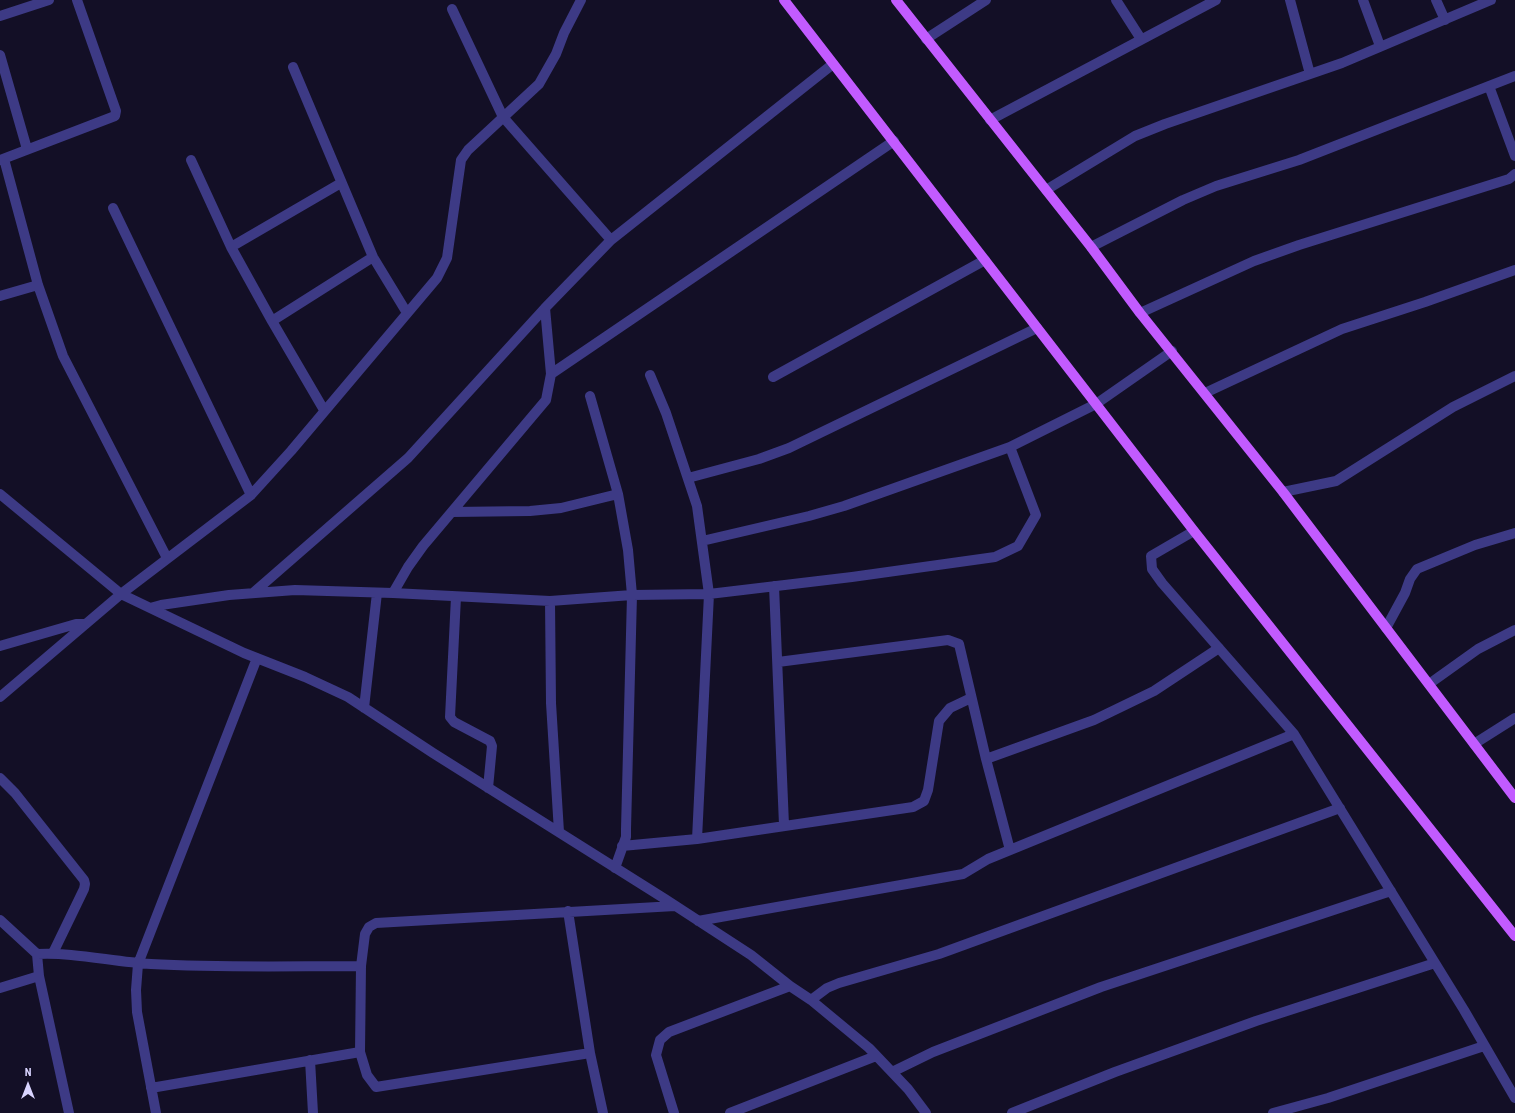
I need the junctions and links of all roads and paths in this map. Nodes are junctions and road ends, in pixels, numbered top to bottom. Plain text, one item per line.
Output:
1 (49, 0) edge
2 (77, 0) edge
3 (581, 0) edge
4 (784, 0) edge
5 (896, 0) edge
6 (986, 0) edge
7 (1116, 0) edge
8 (1290, 0) edge
9 (1363, 0) edge
10 (1436, 0) edge
11 (1491, 0) edge
12 (1210, 1) edge
13 (30, 3) edge
14 (452, 9) dead end
15 (0, 16) edge
16 (1445, 20) junction
17 (926, 39) junction
18 (1141, 39) junction
19 (1380, 46) junction
20 (0, 55) edge
21 (834, 64) junction
22 (293, 67) dead end
23 (1310, 74) junction
24 (1515, 76) edge
25 (1489, 86) junction
26 (503, 117) junction
27 (990, 120) junction
28 (894, 141) junction
29 (27, 149) junction
30 (1515, 156) edge
31 (2, 160) edge
32 (191, 160) dead end
33 (1515, 174) edge
34 (341, 183) junction
35 (1046, 190) junction
36 (113, 208) dead end
37 (611, 240) junction
38 (231, 247) junction
39 (1091, 247) junction
40 (373, 257) junction
41 (986, 260) junction
42 (1515, 270) edge
43 (38, 285) junction
44 (0, 296) edge
45 (544, 308) junction
46 (1140, 312) junction
47 (407, 314) junction
48 (272, 321) junction
49 (1037, 328) junction
50 (1172, 351) junction
51 (551, 374) junction
52 (650, 375) dead end
53 (1515, 376) edge
54 (773, 377) dead end
55 (1205, 393) junction
56 (590, 396) dead end
57 (1096, 404) junction
58 (324, 410) junction
59 (1010, 448) junction
60 (688, 478) junction
61 (1283, 492) junction
62 (0, 494) edge
63 (618, 494) junction
64 (252, 495) junction
65 (452, 512) junction
66 (1194, 531) junction
67 (1515, 533) edge
68 (702, 541) junction
69 (167, 558) junction
70 (774, 586) junction
71 (253, 593) junction
72 (377, 593) junction
73 (393, 593) junction
74 (121, 594) junction
75 (709, 594) junction
76 (632, 595) junction
77 (456, 597) junction
78 (550, 601) junction
79 (150, 608) junction
80 (84, 624) junction
81 (1386, 628) junction
82 (1515, 630) edge
83 (0, 646) edge
84 (1219, 648) junction
85 (257, 658) junction
86 (778, 662) junction
87 (1429, 684) junction
88 (0, 697) edge
89 (971, 698) junction
90 (364, 708) junction
91 (1515, 718) edge
92 (1294, 734) junction
93 (1474, 744) junction
94 (986, 759) junction
95 (0, 778) edge
96 (488, 788) junction
97 (1515, 798) edge
98 (1340, 808) junction
99 (784, 826) junction
100 (559, 832) junction
101 (696, 839) junction
102 (622, 846) junction
103 (1010, 850) junction
104 (615, 868) junction
105 (1391, 891) junction
106 (675, 906) junction
107 (568, 911) junction
108 (0, 920) edge
109 (698, 921) junction
110 (1515, 936) edge
111 (53, 953) junction
112 (37, 954) junction
113 (1435, 963) junction
114 (138, 964) junction
115 (361, 966) junction
116 (38, 976) junction
117 (790, 986) junction
118 (0, 988) edge
119 (811, 1000) junction
120 (1484, 1046) junction
121 (360, 1052) junction
122 (590, 1053) junction
123 (876, 1056) junction
124 (310, 1060) junction
125 (892, 1072) junction
126 (151, 1088) junction
127 (1515, 1098) edge
128 (922, 1111) edge
129 (68, 1113) edge
130 (156, 1113) edge
131 (313, 1113) edge
132 (603, 1113) edge
133 (674, 1113) edge
134 (730, 1113) edge
135 (1012, 1113) edge
136 (1273, 1113) edge

1 - 13 street
2 - 29 street
3 - 26 street
4 - 21 main road
5 - 17 main road
6 - 17 street
7 - 18 street
8 - 23 street
9 - 19 street
10 - 16 street
11 - 16 street
12 - 18 street
13 - 15 street
14 - 26 street
16 - 19 street
17 - 27 main road
18 - 27 street
19 - 23 street
20 - 29 street
21 - 28 main road
21 - 37 street
22 - 34 street
23 - 35 street
24 - 25 street
25 - 30 street
25 - 39 street
26 - 37 street
26 - 47 street
27 - 35 main road
28 - 41 main road
28 - 51 street
29 - 31 street
31 - 43 street
32 - 38 street
33 - 46 street
34 - 38 street
34 - 40 street
35 - 39 main road
36 - 64 street
37 - 45 street
38 - 48 street
39 - 46 main road
40 - 47 street
40 - 48 street
41 - 49 main road
41 - 54 street
42 - 55 street
43 - 44 street
43 - 69 street
45 - 51 street
45 - 71 street
46 - 50 main road
47 - 58 street
48 - 58 street
49 - 57 main road
49 - 60 street
50 - 55 main road
50 - 57 street
51 - 65 street
52 - 60 street
53 - 61 street
55 - 61 main road
56 - 63 street
57 - 59 street
57 - 66 main road
58 - 64 street
59 - 68 street
59 - 70 street
60 - 68 street
61 - 81 main road
62 - 74 street
63 - 65 street
63 - 76 street
64 - 69 street
65 - 73 street
66 - 84 street
66 - 110 main road
67 - 81 street
68 - 75 street
69 - 74 street
70 - 75 street
70 - 86 street
71 - 72 street
71 - 79 street
72 - 73 street
72 - 90 street
73 - 77 street
74 - 79 street
74 - 80 street
75 - 76 street
75 - 101 street
76 - 78 street
76 - 102 street
77 - 78 street
77 - 96 street
78 - 100 street
79 - 85 street
80 - 83 street
80 - 88 street
81 - 87 main road
82 - 87 street
84 - 92 street
84 - 94 street
85 - 90 street
85 - 114 street
86 - 89 street
86 - 99 street
87 - 93 main road
89 - 94 street
89 - 99 street
90 - 96 street
91 - 93 street
92 - 98 street
92 - 103 street
93 - 97 main road
94 - 103 street
95 - 111 street
96 - 100 street
98 - 105 street
98 - 119 street
99 - 101 street
100 - 104 street
101 - 102 street
102 - 104 street
103 - 109 street
104 - 106 street
105 - 113 street
105 - 125 street
106 - 107 street
106 - 109 street
107 - 115 street
107 - 122 street
108 - 112 street
109 - 117 street
111 - 112 street
111 - 114 street
112 - 116 street
113 - 120 street
113 - 135 street
114 - 115 street
114 - 126 street
115 - 121 street
116 - 118 street
116 - 129 street
117 - 119 street
117 - 133 street
119 - 123 street
120 - 127 street
120 - 136 street
121 - 122 street
121 - 124 street
122 - 132 street
123 - 125 street
123 - 134 street
124 - 126 street
124 - 131 street
125 - 128 street
126 - 130 street

